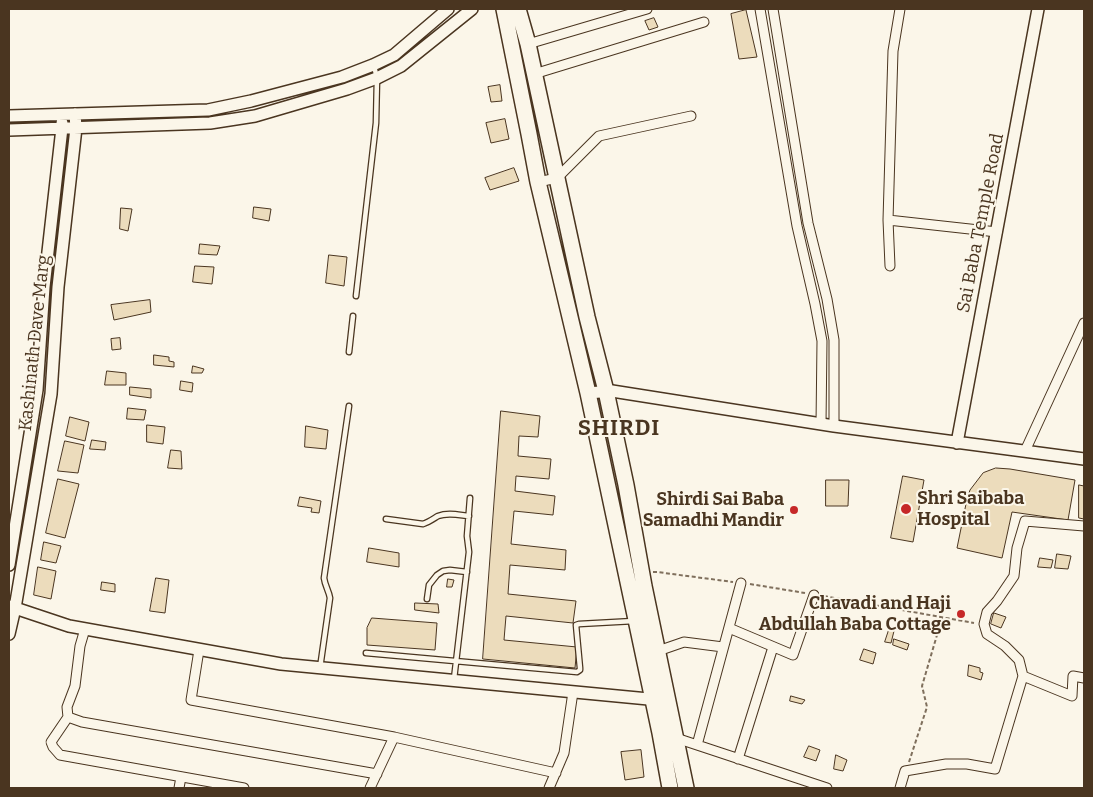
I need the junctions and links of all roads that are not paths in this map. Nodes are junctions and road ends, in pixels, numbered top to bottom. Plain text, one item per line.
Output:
1 (448, 9) edge
2 (472, 9) edge
3 (516, 9) edge
4 (647, 9) edge
5 (760, 9) edge
6 (773, 9) edge
7 (900, 9) edge
8 (1038, 9) edge
9 (704, 22) dead end
10 (528, 44) junction
11 (373, 65) junction
12 (534, 74) junction
13 (376, 78) junction
14 (61, 114) junction
15 (75, 114) junction
16 (9, 116) edge
17 (692, 116) dead end
18 (62, 128) junction
19 (76, 128) junction
20 (9, 130) edge
21 (557, 178) junction
22 (538, 182) junction
23 (888, 220) junction
24 (997, 232) junction
25 (890, 266) dead end
26 (356, 296) dead end
27 (353, 316) dead end
28 (1084, 323) edge
29 (349, 352) dead end
30 (606, 392) junction
31 (588, 393) junction
32 (349, 406) dead end
33 (821, 424) junction
34 (834, 426) junction
35 (957, 443) junction
36 (1025, 451) junction
37 (1084, 459) edge
38 (470, 498) dead end
39 (468, 516) junction
40 (386, 519) dead end
41 (1084, 526) edge
42 (9, 565) edge
43 (467, 572) junction
44 (741, 583) dead end
45 (814, 594) dead end
46 (428, 599) dead end
47 (12, 607) edge
48 (636, 621) junction
49 (728, 628) junction
50 (85, 629) junction
51 (9, 634) edge
52 (723, 647) junction
53 (774, 647) junction
54 (199, 650) junction
55 (658, 651) junction
56 (366, 653) dead end
57 (456, 661) junction
58 (320, 668) junction
59 (1023, 676) junction
60 (1084, 678) edge
61 (454, 680) junction
62 (573, 692) junction
63 (652, 699) junction
64 (668, 700) junction
65 (68, 717) junction
66 (394, 737) junction
67 (676, 738) junction
68 (697, 745) junction
69 (738, 758) junction
70 (556, 773) junction
71 (377, 774) junction
72 (181, 777) junction
73 (179, 788) edge
74 (244, 788) edge
75 (370, 788) edge
76 (549, 788) edge
77 (670, 788) edge
78 (686, 788) edge
79 (827, 788) edge
80 (900, 788) edge

1 - 11 street
2 - 13 street
3 - 10 highway
3 - 22 highway
4 - 10 street
5 - 33 street
6 - 34 street
7 - 23 street
8 - 24 street, Sai Baba Temple Road
9 - 12 street
10 - 12 highway
11 - 13 lane
11 - 15 street
12 - 21 highway
13 - 19 street
13 - 26 lane
14 - 15 street
14 - 16 street
14 - 18 street, Kashinath Dave Marg
15 - 19 street, Kashinath Dave Marg
17 - 21 street
18 - 19 street
18 - 20 street
18 - 42 street, Kashinath Dave Marg
19 - 47 street, Kashinath Dave Marg
21 - 22 street
21 - 30 highway
22 - 31 highway
23 - 24 street
23 - 25 street
24 - 35 street, Sai Baba Temple Road
27 - 29 lane
28 - 36 street
30 - 31 street
30 - 33 street
30 - 55 highway
31 - 48 highway
32 - 58 lane
33 - 34 street
34 - 35 street
35 - 36 street
36 - 37 street
38 - 39 lane
39 - 40 lane
39 - 43 lane
41 - 59 street
43 - 46 lane
43 - 57 lane
44 - 49 street
45 - 53 street
47 - 50 street
47 - 51 street, Kashinath Dave Marg
48 - 57 lane
48 - 63 highway
49 - 52 street
49 - 53 street
50 - 54 street
50 - 65 street
52 - 55 street
52 - 68 street
53 - 69 street
54 - 58 street
54 - 66 street
55 - 64 highway
56 - 57 lane
57 - 61 lane
58 - 61 street
59 - 60 street
59 - 80 street
61 - 62 street
62 - 63 street
62 - 70 street
63 - 64 street
63 - 77 highway
64 - 67 highway
65 - 71 street
65 - 72 street
66 - 70 street
66 - 71 street
67 - 68 street
67 - 78 highway
68 - 69 street
69 - 79 street
70 - 76 street
71 - 75 street
72 - 73 street
72 - 74 street

